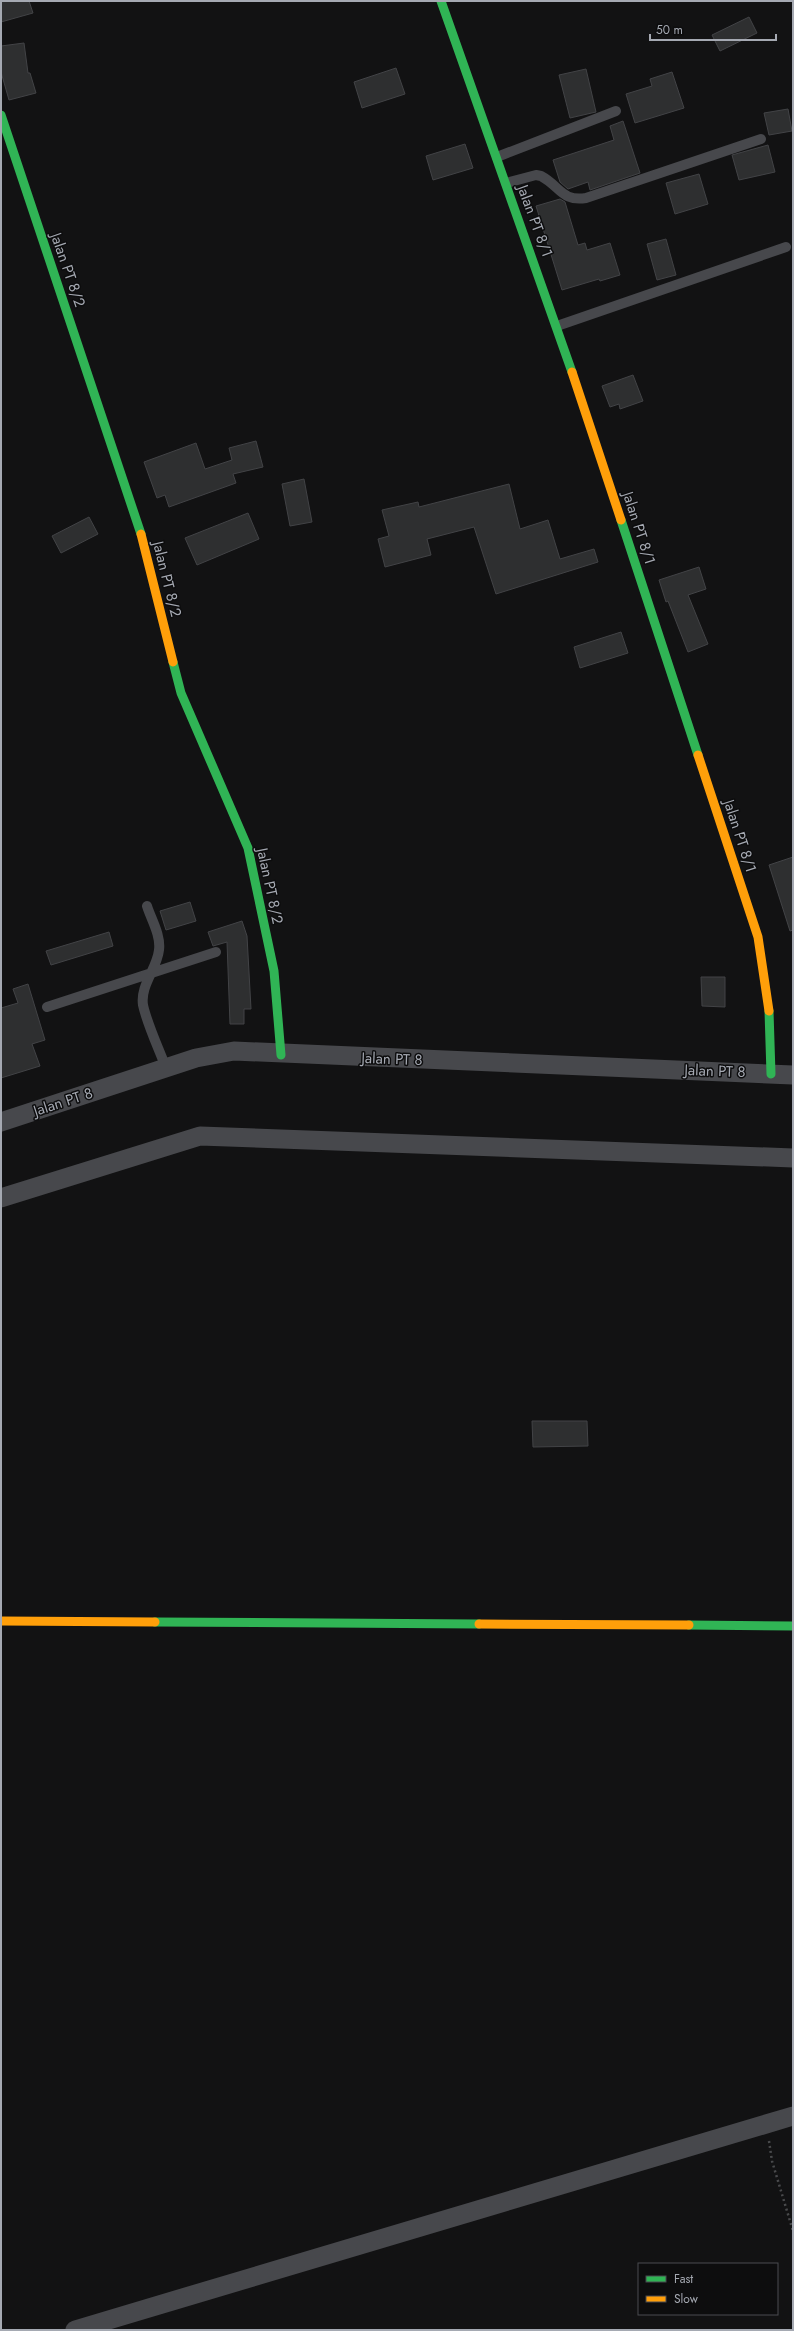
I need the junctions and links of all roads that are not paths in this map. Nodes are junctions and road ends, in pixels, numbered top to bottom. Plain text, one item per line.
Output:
1 (441, 1) edge
2 (616, 111) dead end
3 (1, 115) edge
4 (761, 139) dead end
5 (497, 157) junction
6 (506, 183) junction
7 (786, 247) dead end
8 (557, 326) junction
9 (147, 906) dead end
10 (216, 952) dead end
11 (153, 973) junction
12 (47, 1007) dead end
13 (281, 1055) junction
14 (166, 1068) junction
15 (771, 1074) junction
16 (793, 1074) edge
17 (1, 1122) edge
18 (793, 1158) edge
19 (1, 1198) edge
20 (1, 1621) edge
21 (793, 1626) edge
22 (793, 2116) edge
23 (75, 2330) edge

1 - 5 street, Jalan PT 8/1
2 - 5 lane
3 - 13 street, Jalan PT 8/2
4 - 6 lane
5 - 6 street, Jalan PT 8/1
6 - 8 street, Jalan PT 8/1
7 - 8 lane
8 - 15 street, Jalan PT 8/1
9 - 11 lane
10 - 11 lane
11 - 12 lane
11 - 14 lane
13 - 14 street, Jalan PT 8
13 - 15 street, Jalan PT 8
14 - 17 street, Jalan PT 8
15 - 16 street, Jalan PT 8
18 - 19 street
20 - 21 street
22 - 23 street

